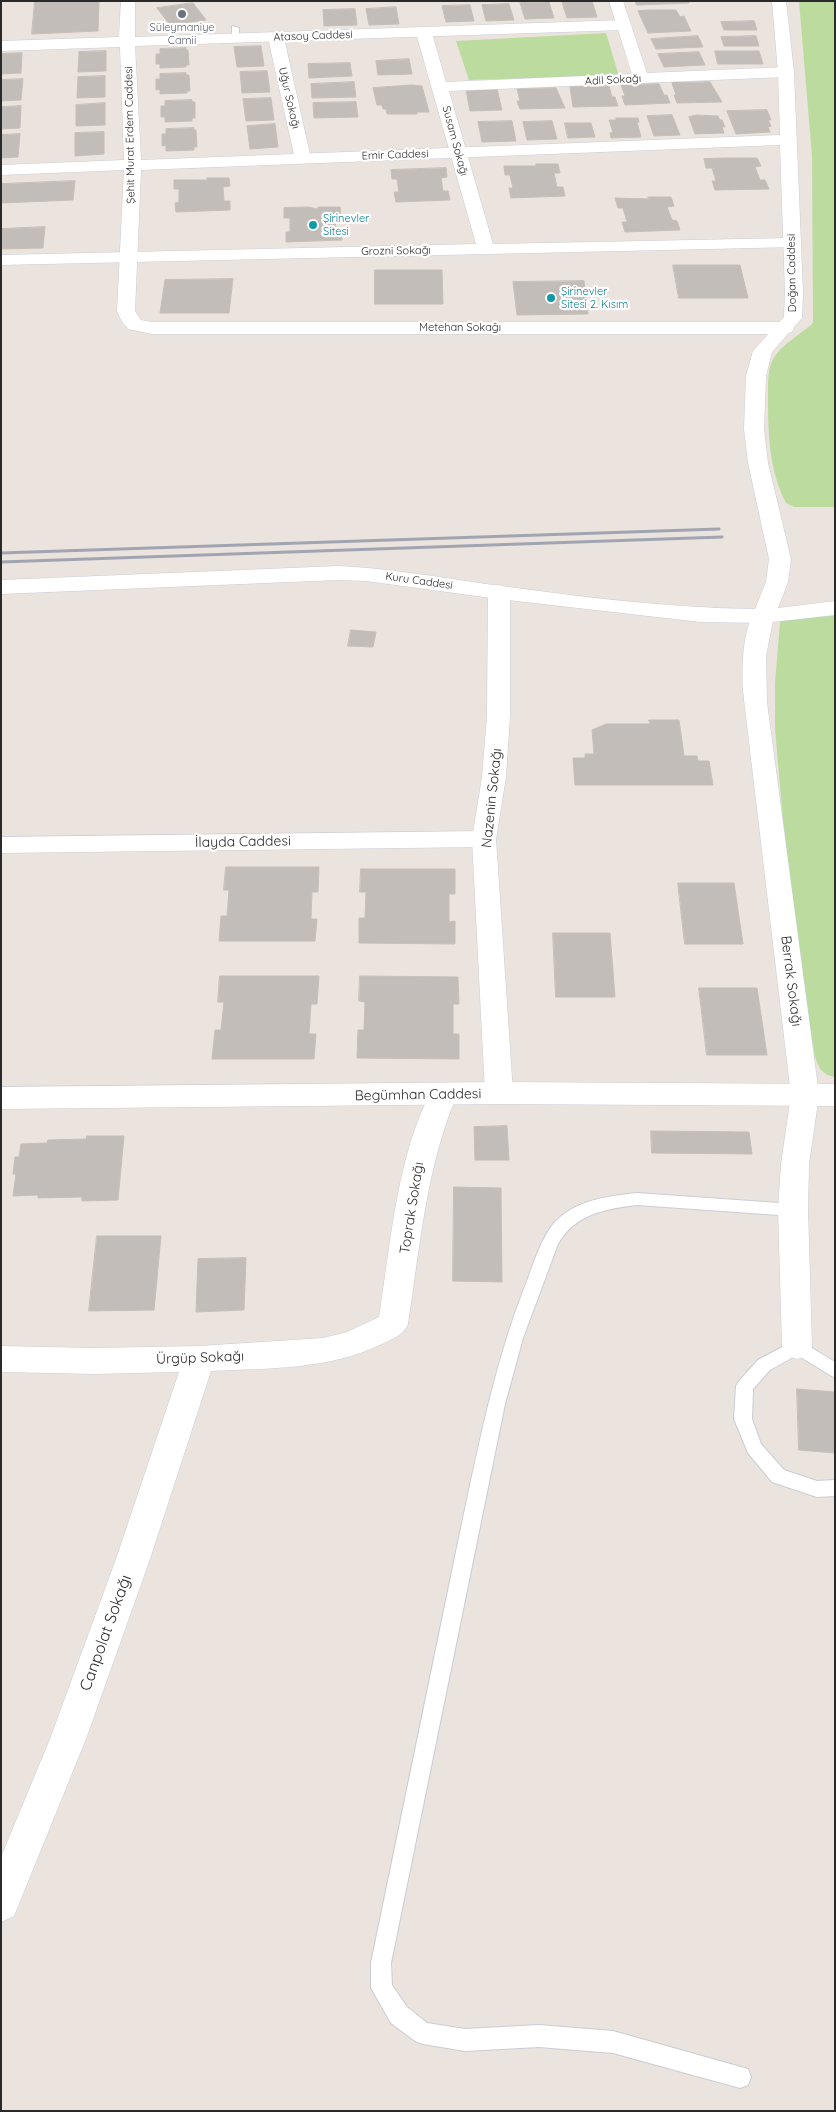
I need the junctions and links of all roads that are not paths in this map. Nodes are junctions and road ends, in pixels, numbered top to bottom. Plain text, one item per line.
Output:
1 (128, 1) edge
2 (616, 1) edge
3 (779, 1) edge
4 (624, 25) junction
5 (424, 32) junction
6 (276, 38) junction
7 (127, 42) junction
8 (1, 46) edge
9 (786, 72) junction
10 (641, 78) junction
11 (441, 87) junction
12 (788, 140) junction
13 (458, 152) junction
14 (303, 159) junction
15 (133, 165) junction
16 (1, 170) edge
17 (791, 242) junction
18 (486, 249) junction
19 (130, 256) junction
20 (1, 260) edge
21 (135, 325) joint
22 (785, 328) junction
23 (1, 587) edge
24 (499, 592) junction
25 (835, 608) edge
26 (763, 616) junction
27 (484, 839) junction
28 (1, 845) edge
29 (499, 1094) junction
30 (443, 1095) junction
31 (806, 1095) junction
32 (835, 1095) edge
33 (1, 1098) edge
34 (793, 1210) junction
35 (393, 1324) joint
36 (797, 1346) junction
37 (1, 1359) edge
38 (199, 1359) junction
39 (835, 1371) edge
40 (835, 1488) edge
41 (1, 1903) edge
42 (740, 2077) dead end

1 - 7 street, Şehit Murat Erdem Caddesi
2 - 4 street
3 - 9 street, Doğan Caddesi
4 - 5 street, Atasoy Caddesi
4 - 10 street
5 - 6 street, Atasoy Caddesi
5 - 11 street, Susam Sokağı
6 - 7 street, Atasoy Caddesi
6 - 14 street, Uğur Sokağı
7 - 8 street, Atasoy Caddesi
7 - 15 street, Şehit Murat Erdem Caddesi
9 - 10 street, Adil Sokağı
9 - 12 street, Doğan Caddesi
10 - 11 street, Adil Sokağı
11 - 13 street, Susam Sokağı
12 - 13 street, Emir Caddesi
12 - 17 street, Doğan Caddesi
13 - 14 street, Emir Caddesi
13 - 18 street, Susam Sokağı
14 - 15 street, Emir Caddesi
15 - 16 street, Emir Caddesi
15 - 19 street, Şehit Murat Erdem Caddesi
17 - 18 street, Grozni Sokağı
17 - 22 street, Doğan Caddesi
18 - 19 street, Grozni Sokağı
19 - 20 street, Grozni Sokağı
19 - 21 street, Şehit Murat Erdem Caddesi
21 - 22 street, Metehan Sokağı
22 - 26 street, Doğan Caddesi
23 - 24 street, Kuru Caddesi
24 - 26 street, Kuru Caddesi
24 - 27 street, Nazenin Sokağı
25 - 26 street, Kuru Caddesi
26 - 31 street, Berrak Sokağı
27 - 28 street, İlayda Caddesi
27 - 29 street, Nazenin Sokağı
29 - 30 street, Begümhan Caddesi
29 - 31 street, Begümhan Caddesi
30 - 33 street, Begümhan Caddesi
30 - 35 street, Toprak Sokağı
31 - 32 street, Begümhan Caddesi
31 - 34 street, Berrak Sokağı
34 - 36 street, Berrak Sokağı
34 - 42 lane
35 - 38 street, Ürgüp Sokağı
36 - 39 lane
36 - 40 lane
37 - 38 street, Ürgüp Sokağı
38 - 41 street, Canpolat Sokağı

